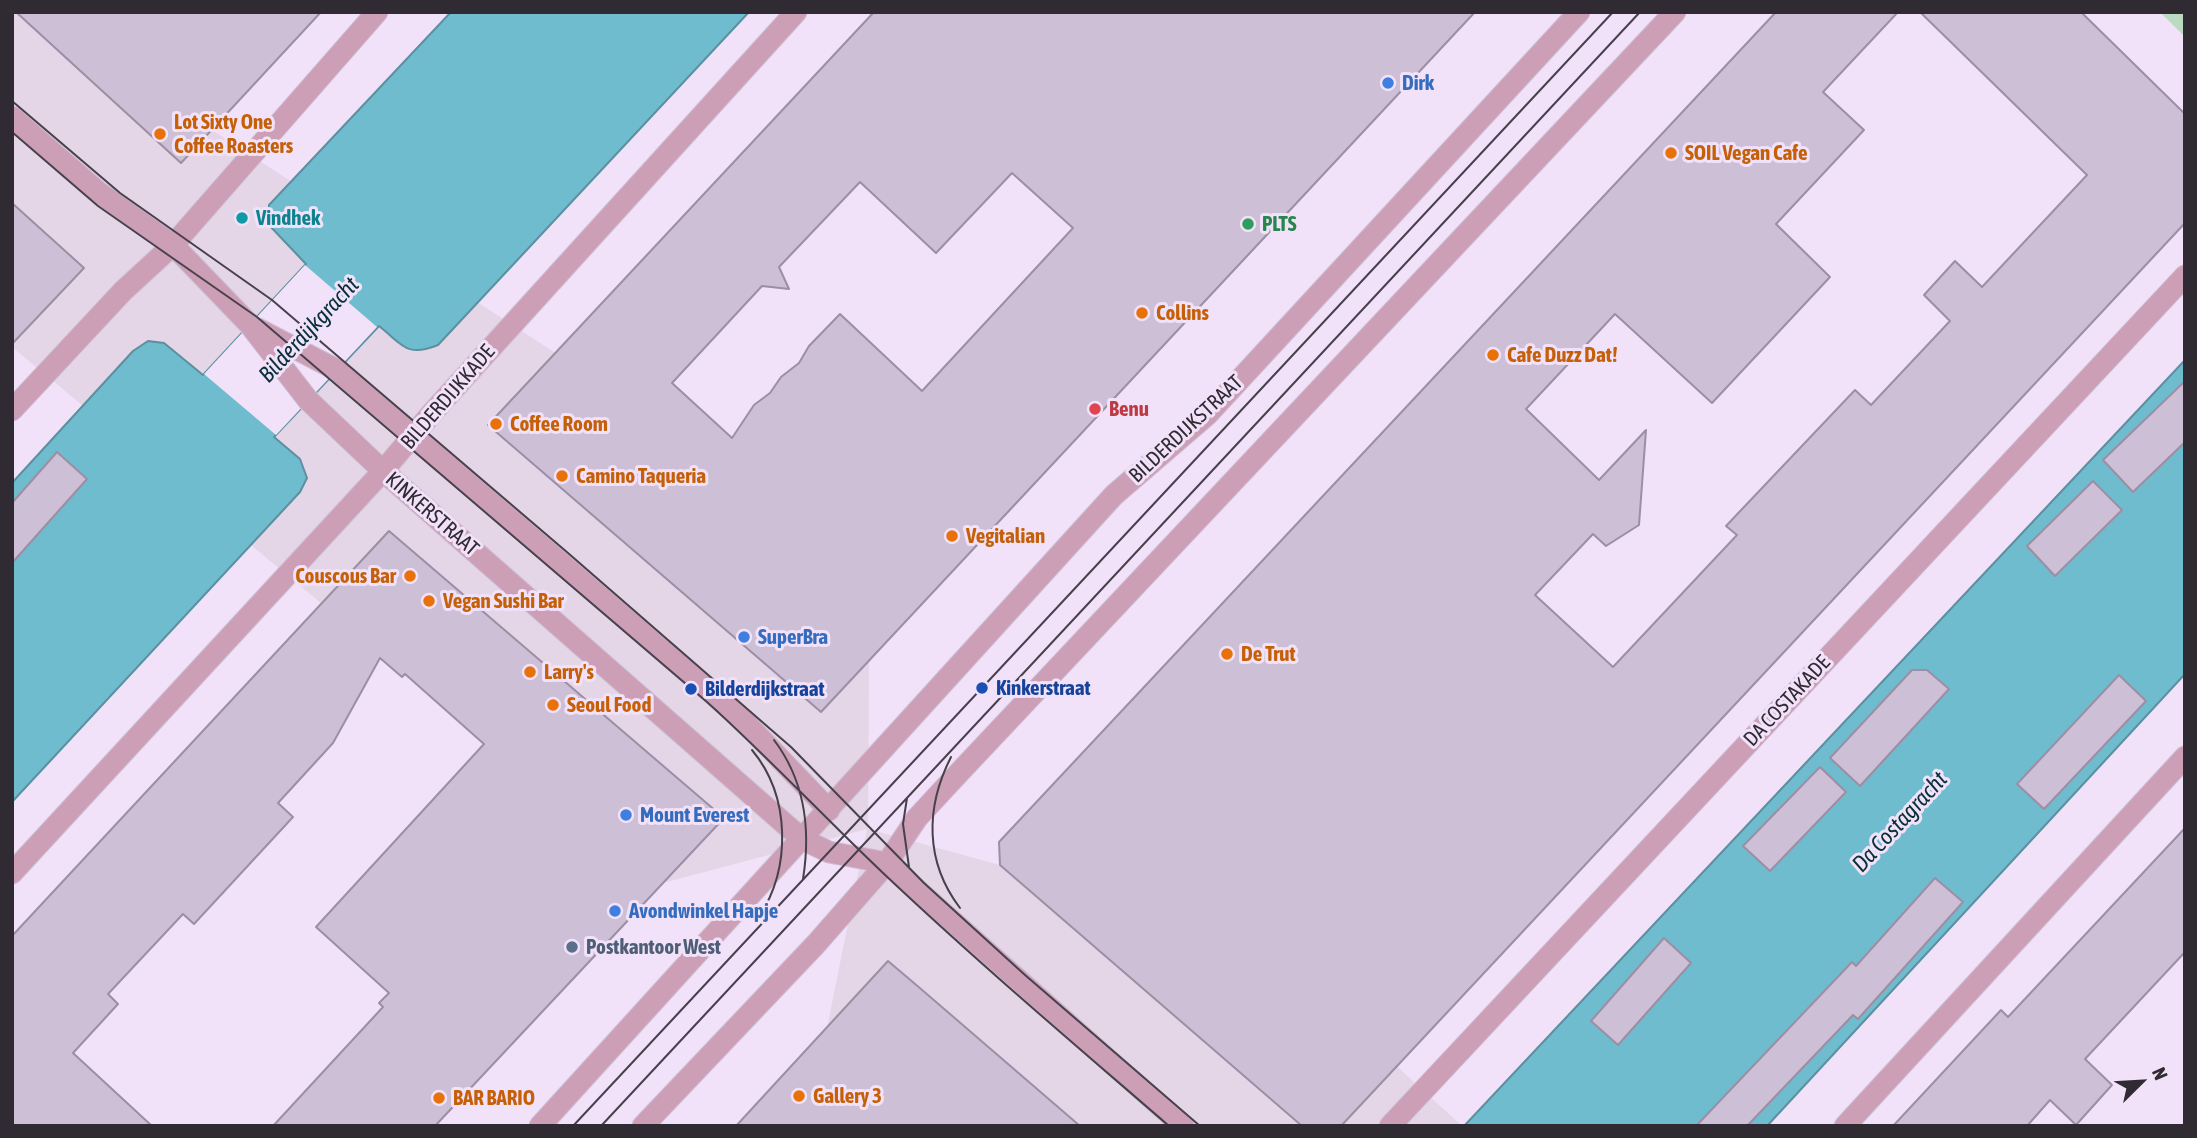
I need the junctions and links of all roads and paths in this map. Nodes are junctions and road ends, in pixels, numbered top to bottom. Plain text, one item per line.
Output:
1 (377, 12) edge
2 (796, 12) edge
3 (1579, 12) edge
4 (1675, 12) edge
5 (12, 117) edge
6 (173, 245) junction
7 (2185, 276) edge
8 (250, 325) junction
9 (12, 410) edge
10 (412, 437) junction
11 (383, 471) junction
12 (2185, 757) edge
13 (829, 810) junction
14 (802, 839) junction
15 (887, 863) junction
16 (12, 873) edge
17 (540, 1126) edge
18 (643, 1126) edge
19 (1183, 1126) edge
20 (1390, 1126) edge
21 (1845, 1126) edge

1 - 6 street
2 - 10 street, BILDERDIJKKADE
3 - 13 street, BILDERDIJKSTRAAT
4 - 15 street
5 - 6 street, KINKERSTRAAT
6 - 8 street, KINKERSTRAAT
6 - 9 street
7 - 20 street, DA COSTAKADE
8 - 10 street, KINKERSTRAAT
8 - 11 street, KINKERSTRAAT
10 - 11 street, BILDERDIJKKADE
10 - 13 street, KINKERSTRAAT
11 - 14 street, KINKERSTRAAT
11 - 16 street, BILDERDIJKKADE
12 - 21 street
13 - 14 street, BILDERDIJKSTRAAT
14 - 15 street, KINKERSTRAAT
14 - 17 street, BILDERDIJKSTRAAT
15 - 18 street
15 - 19 street

